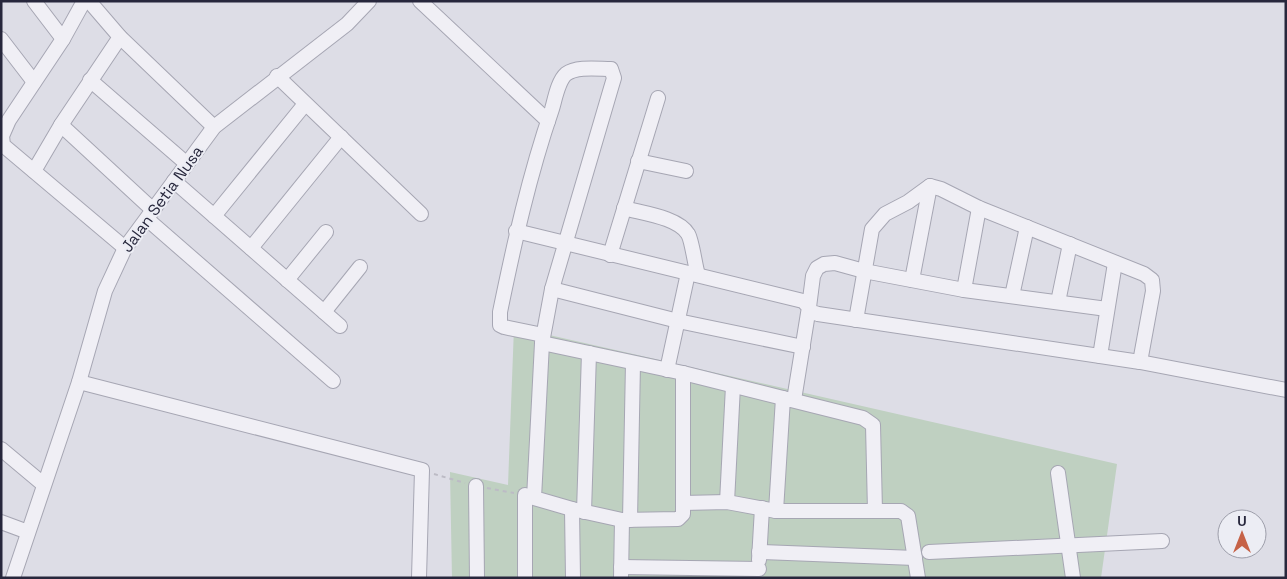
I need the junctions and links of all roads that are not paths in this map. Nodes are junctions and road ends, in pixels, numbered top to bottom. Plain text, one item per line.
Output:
1 (34, 1) edge
2 (84, 1) edge
3 (89, 1) edge
4 (369, 1) edge
5 (420, 1) edge
6 (120, 37) junction
7 (1, 39) edge
8 (63, 39) junction
9 (277, 76) junction
10 (90, 80) junction
11 (34, 82) junction
12 (658, 98) dead end
13 (306, 104) junction
14 (548, 121) junction
15 (61, 125) junction
16 (214, 126) junction
17 (2, 136) edge
18 (341, 137) junction
19 (638, 161) junction
20 (187, 164) junction
21 (686, 170) dead end
22 (34, 171) junction
23 (174, 181) junction
24 (930, 186) junction
25 (624, 208) junction
26 (979, 208) junction
27 (421, 214) dead end
28 (150, 215) junction
29 (214, 216) junction
30 (1027, 227) junction
31 (516, 231) junction
32 (326, 232) dead end
33 (565, 243) junction
34 (1070, 244) junction
35 (125, 248) junction
36 (251, 248) junction
37 (610, 255) junction
38 (1115, 263) junction
39 (360, 267) dead end
40 (864, 271) junction
41 (693, 274) junction
42 (287, 280) junction
43 (912, 280) junction
44 (552, 289) junction
45 (964, 290) junction
46 (1012, 296) junction
47 (1058, 302) junction
48 (809, 307) junction
49 (1107, 309) junction
50 (324, 312) junction
51 (678, 320) junction
52 (856, 320) junction
53 (340, 326) dead end
54 (543, 339) junction
55 (803, 347) junction
56 (589, 353) junction
57 (1100, 356) junction
58 (1140, 362) junction
59 (633, 363) junction
60 (667, 370) junction
61 (683, 374) junction
62 (333, 381) dead end
63 (79, 382) junction
64 (733, 386) junction
65 (1286, 390) edge
66 (789, 400) junction
67 (1, 449) edge
68 (1058, 473) dead end
69 (43, 484) junction
70 (476, 486) road end
71 (524, 495) road end
72 (727, 502) junction
73 (683, 503) junction
74 (769, 509) junction
75 (578, 511) junction
76 (875, 511) junction
77 (626, 520) junction
78 (1, 522) edge
79 (28, 532) junction
80 (1162, 541) dead end
81 (1068, 545) junction
82 (759, 552) junction
83 (929, 552) dead end
84 (915, 558) junction
85 (621, 572) edge
86 (759, 574) edge
87 (13, 578) edge
88 (419, 578) edge
89 (477, 578) edge
90 (525, 578) edge
91 (573, 578) edge
92 (918, 578) edge
93 (1073, 578) edge

1 - 8 street
2 - 8 street
3 - 6 street
4 - 9 street, Jalan Setia Nusa
5 - 14 street
6 - 10 street
6 - 16 street
7 - 11 street
8 - 11 street
9 - 13 street
9 - 16 street, Jalan Setia Nusa
10 - 15 street
10 - 20 street
11 - 17 street
12 - 19 street
13 - 18 street
13 - 29 street
14 - 31 street
14 - 33 street
15 - 22 street
15 - 28 street
16 - 20 street, Jalan Setia Nusa
17 - 22 street
18 - 27 street
18 - 36 street
19 - 21 street
19 - 25 street
20 - 23 street, Jalan Setia Nusa
22 - 35 street
23 - 28 street, Jalan Setia Nusa
23 - 29 street
24 - 26 street
24 - 40 street
24 - 43 street
25 - 37 street
25 - 41 street
26 - 30 street
26 - 45 street
28 - 35 street, Jalan Setia Nusa
28 - 62 street
29 - 36 street
30 - 34 street
30 - 46 street
31 - 33 street
31 - 54 street
32 - 42 street
33 - 37 street
33 - 44 street
34 - 38 street
34 - 47 street
35 - 63 street, Jalan Setia Nusa
36 - 42 street
37 - 41 street
38 - 49 street
38 - 58 street
39 - 50 street
40 - 43 street
40 - 48 street
40 - 52 street
41 - 48 street
41 - 51 street
42 - 50 street
43 - 45 street
44 - 51 street
44 - 54 street
45 - 46 street
46 - 47 street
47 - 49 street
48 - 52 street
48 - 55 street
49 - 57 street
50 - 53 street
51 - 55 street
51 - 60 street
52 - 57 street
54 - 56 street
54 - 75 street
55 - 66 street
56 - 59 street
56 - 75 street
57 - 58 street
58 - 65 street
59 - 60 street
59 - 77 street
60 - 61 street
61 - 64 street
61 - 73 street
63 - 69 street, Jalan Setia Nusa
63 - 88 street
64 - 66 street
64 - 72 street
66 - 74 street
66 - 76 street
67 - 69 street
68 - 81 street
69 - 79 street, Jalan Setia Nusa
70 - 89 street
71 - 90 street
72 - 73 street
72 - 74 street
73 - 77 street
74 - 76 street
74 - 82 street
75 - 77 street
75 - 91 street
76 - 84 street
77 - 85 street
78 - 79 street
79 - 87 street, Jalan Setia Nusa
80 - 81 street
81 - 83 street
81 - 93 street
82 - 84 street
82 - 86 street
84 - 92 street
85 - 86 street

